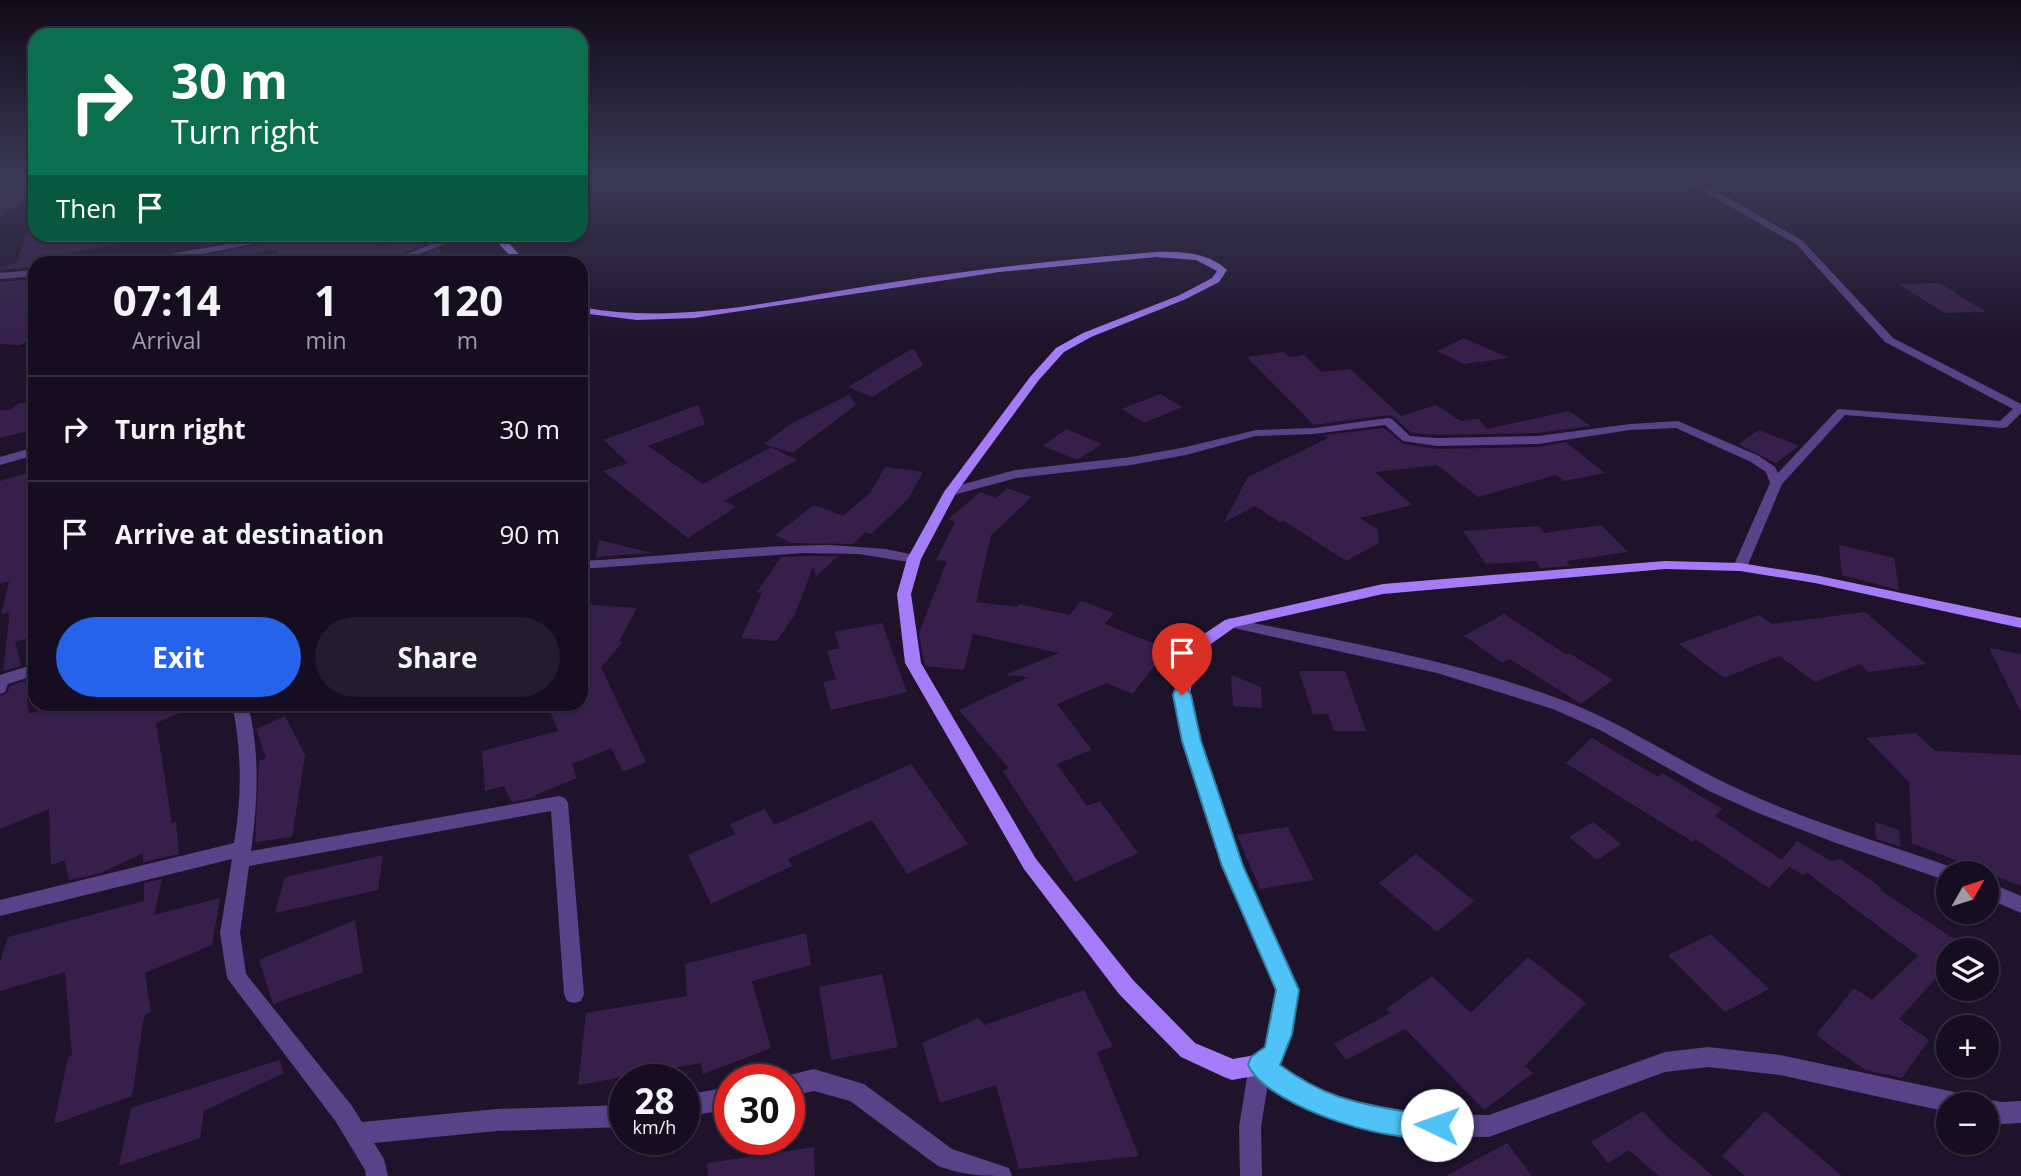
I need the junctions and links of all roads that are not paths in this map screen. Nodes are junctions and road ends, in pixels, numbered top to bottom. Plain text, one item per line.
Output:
1 (1779, 231) edge
2 (256, 242) edge
3 (441, 242) edge
4 (502, 242) edge
5 (176, 256) edge
6 (407, 256) edge
7 (515, 256) edge
8 (28, 274) edge
9 (0, 276) edge
10 (588, 312) edge
11 (28, 453) edge
12 (0, 461) edge
13 (1776, 483) junction
14 (950, 492) junction
15 (914, 559) junction
16 (588, 565) edge
17 (1740, 567) junction
18 (1230, 623) junction
19 (2021, 623) edge
20 (28, 671) edge
21 (0, 688) edge
22 (242, 711) edge
23 (241, 854) junction
24 (1936, 869) edge
25 (1999, 895) edge
26 (2021, 905) edge
27 (0, 908) edge
28 (574, 994) dead end
29 (1260, 1065) junction
30 (805, 1082) edge
31 (1936, 1099) edge
32 (2021, 1112) edge
33 (1999, 1113) edge
34 (609, 1119) edge
35 (356, 1134) junction
36 (377, 1176) edge
37 (1001, 1176) edge
38 (1251, 1176) edge

1 - 13 street
2 - 5 street
3 - 6 street
4 - 7 main road
8 - 9 street
10 - 14 main road
11 - 12 street
13 - 14 street
13 - 17 street
14 - 15 main road
15 - 16 street
15 - 29 main road
17 - 18 main road
17 - 19 main road
18 - 24 street
18 - 29 main road
20 - 21 street
22 - 23 street
23 - 27 street
23 - 28 street
23 - 35 street
25 - 26 street
29 - 31 street
29 - 38 street
30 - 37 street
32 - 33 street
34 - 35 street
35 - 36 street

